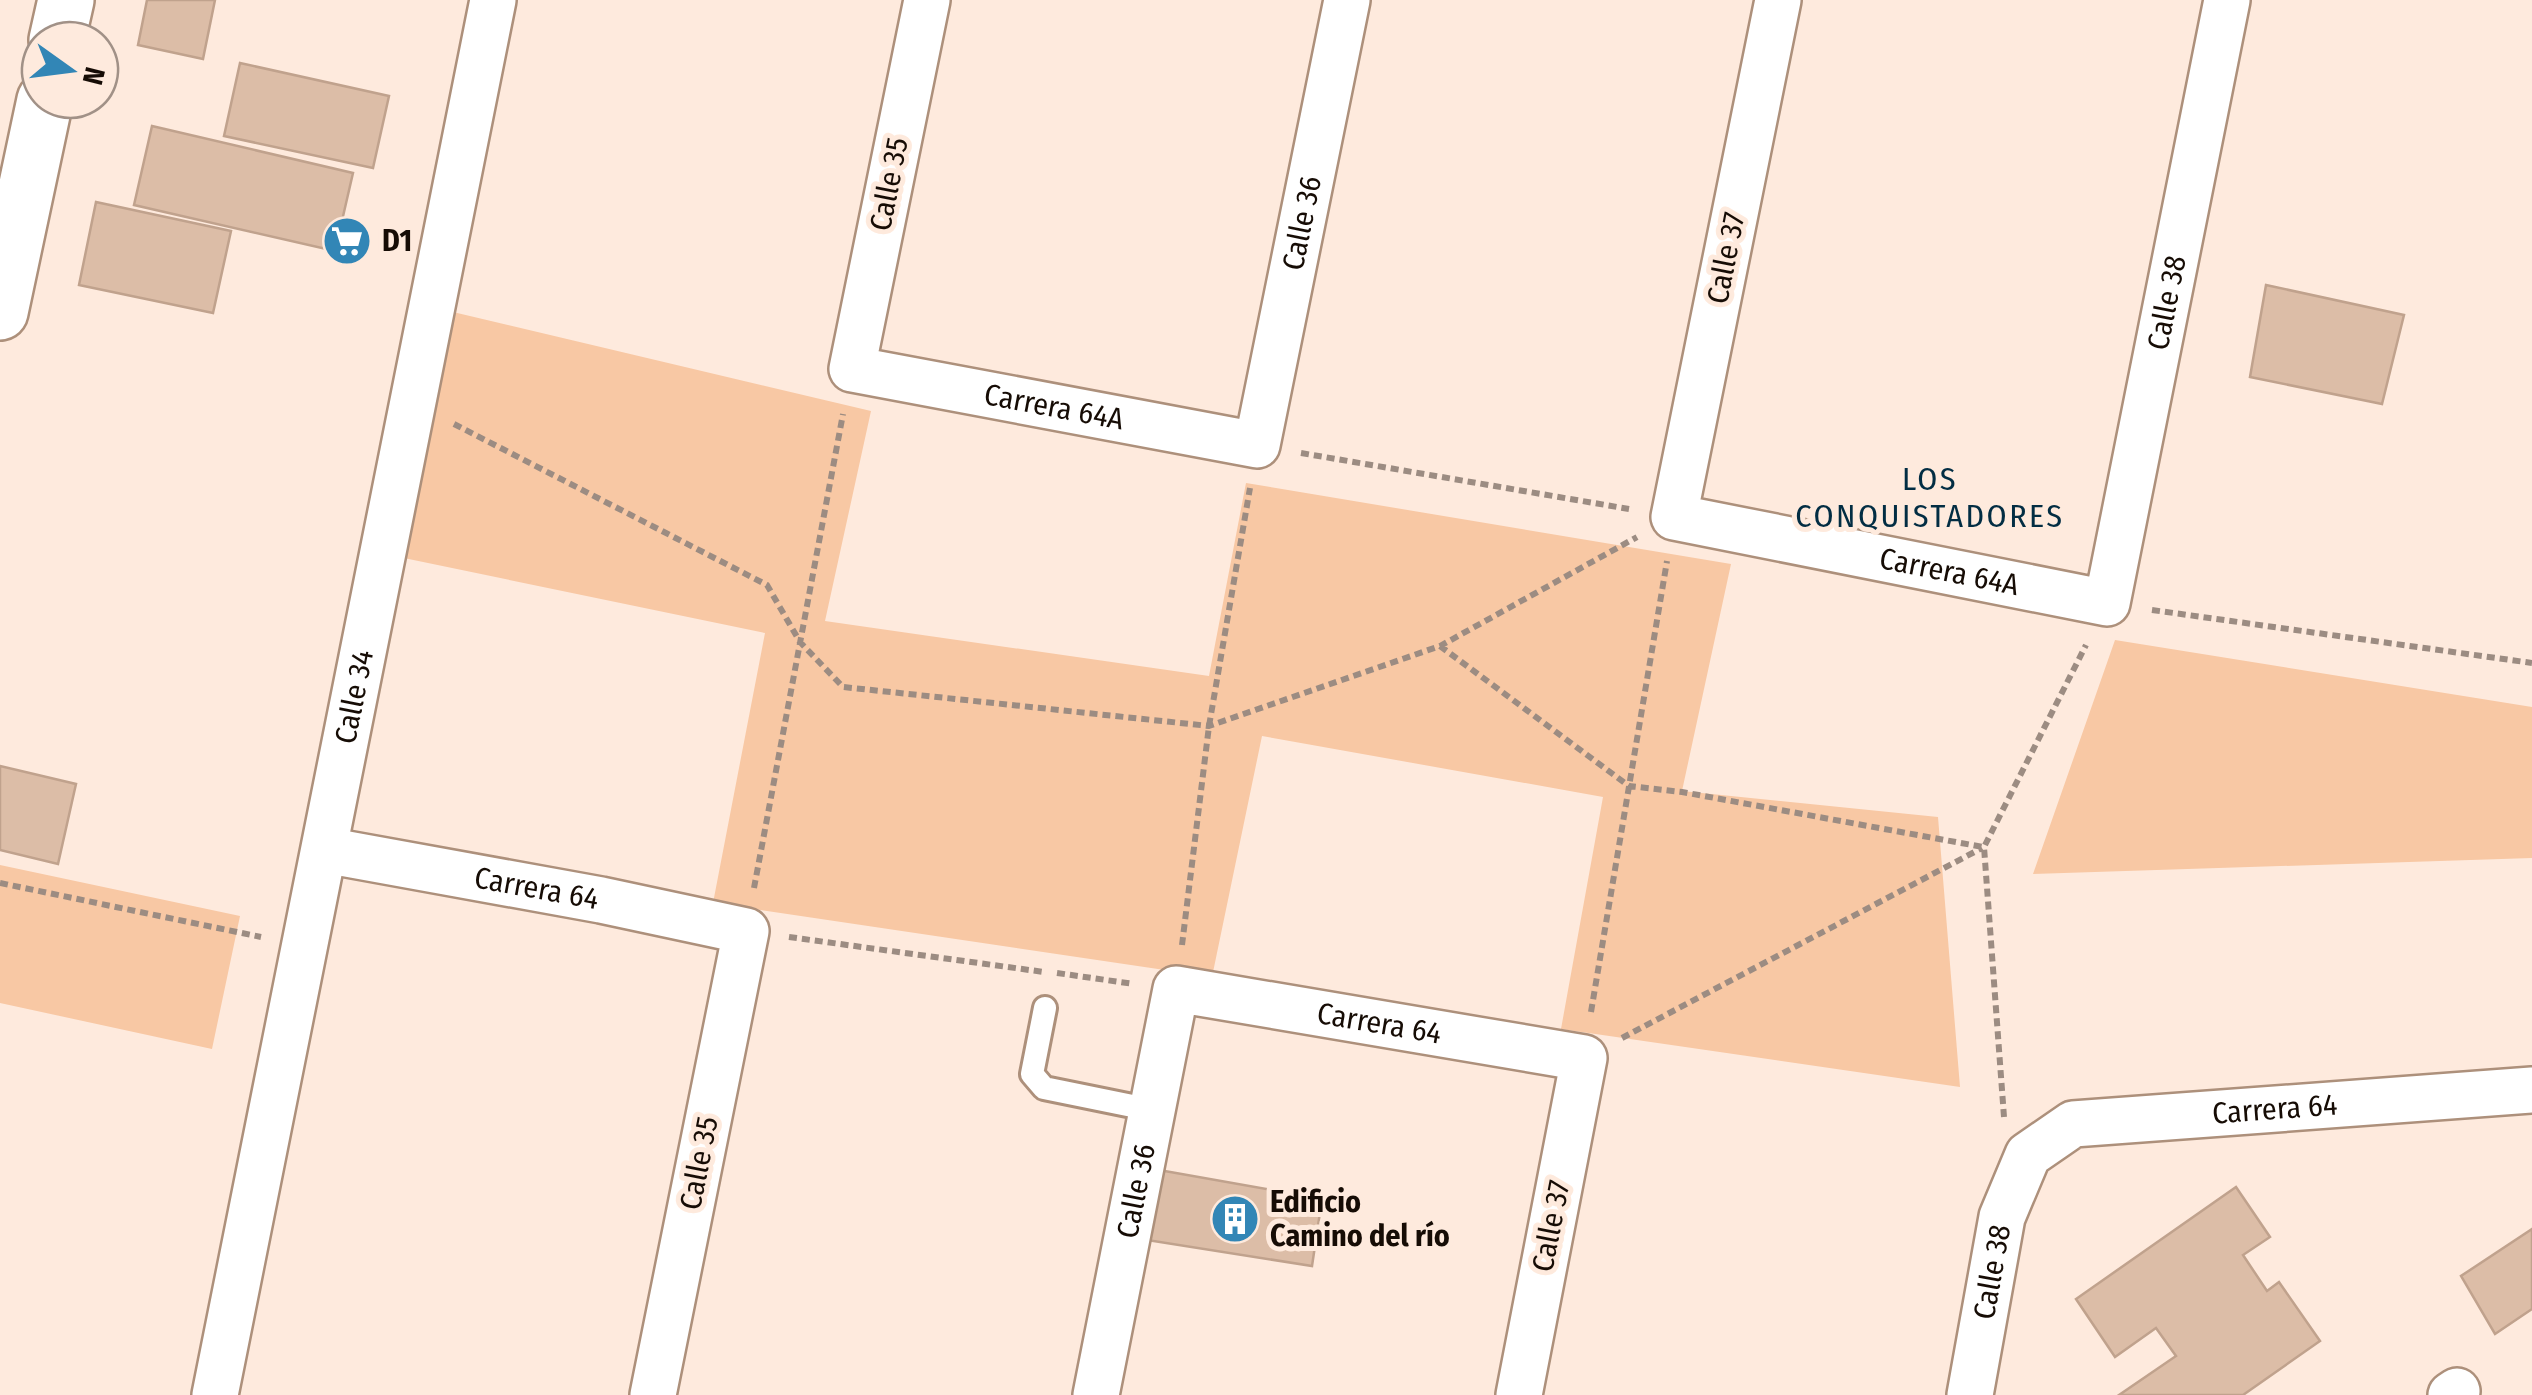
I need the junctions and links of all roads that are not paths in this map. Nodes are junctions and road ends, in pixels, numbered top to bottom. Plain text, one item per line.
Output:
1 (493, 0) edge
2 (926, 0) edge
3 (1347, 0) edge
4 (1778, 0) edge
5 (2227, 0) edge
6 (41, 120) edge
7 (0, 312) edge
8 (852, 368) joint
9 (1257, 445) joint
10 (1674, 517) joint
11 (2106, 603) joint
12 (325, 850) junction
13 (746, 931) joint
14 (1176, 990) joint
15 (1044, 1008) dead end
16 (1584, 1058) joint
17 (2532, 1090) edge
18 (1152, 1110) junction
19 (2016, 1138) joint
20 (216, 1395) edge
21 (653, 1395) edge
22 (1096, 1395) edge
23 (1519, 1395) edge
24 (1970, 1395) edge

1 - 12 street, Calle 34
2 - 8 street, Calle 35
3 - 9 street, Calle 36
4 - 10 street, Calle 37
5 - 11 street, Calle 38
6 - 7 main road
8 - 9 street, Carrera 64A
10 - 11 street, Carrera 64A
12 - 13 street, Carrera 64
12 - 20 street, Calle 34
13 - 21 street, Calle 35
14 - 16 street, Carrera 64
14 - 18 street, Calle 36
15 - 18 lane
16 - 23 street, Calle 37
17 - 19 street, Carrera 64
18 - 22 street, Calle 36
19 - 24 street, Calle 38

